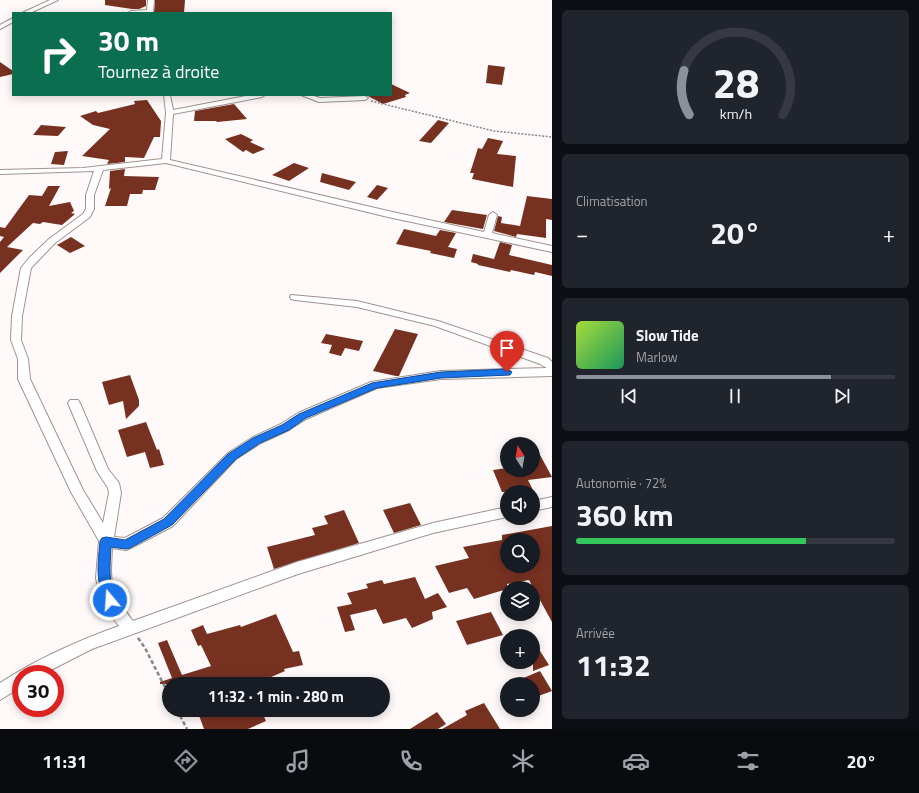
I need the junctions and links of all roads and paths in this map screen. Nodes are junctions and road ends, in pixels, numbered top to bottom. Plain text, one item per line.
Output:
1 (55, 0) edge
2 (150, 0) edge
3 (27, 12) edge
4 (150, 12) edge
5 (12, 20) edge
6 (1, 26) edge
7 (12, 26) edge
8 (167, 96) edge
9 (257, 96) edge
10 (307, 96) edge
11 (365, 98) joint
12 (170, 113) junction
13 (552, 137) edge
14 (166, 161) junction
15 (98, 169) junction
16 (0, 172) edge
17 (493, 215) dead end
18 (487, 235) junction
19 (552, 249) edge
20 (295, 297) dead end
21 (552, 367) edge
22 (552, 372) edge
23 (74, 403) dead end
24 (552, 502) edge
25 (540, 505) edge
26 (500, 514) edge
27 (106, 541) junction
28 (130, 629) junction
29 (45, 665) edge
30 (162, 681) edge
31 (12, 684) edge
32 (0, 692) edge
33 (181, 717) edge
34 (187, 729) edge

1 - 3 street
2 - 4 street
5 - 6 street
6 - 7 street
8 - 12 street
9 - 12 street
10 - 11 street
11 - 13 path
12 - 14 street
14 - 15 street
14 - 18 street
15 - 16 street
15 - 27 street
17 - 18 street
18 - 19 street
20 - 21 street
22 - 27 street
23 - 27 street
24 - 25 street
26 - 28 street
27 - 28 street
28 - 29 street
28 - 30 path
31 - 32 street
33 - 34 path

